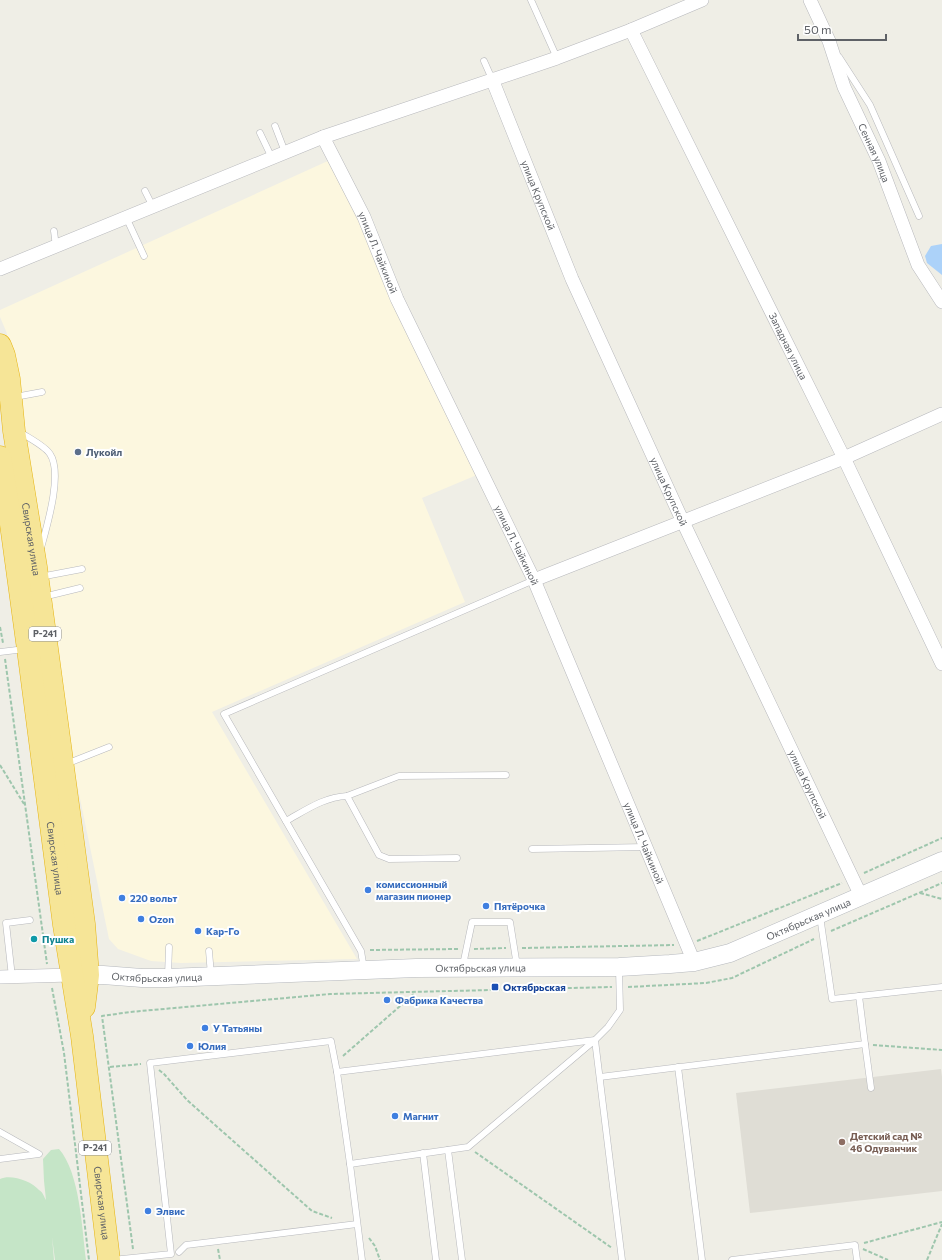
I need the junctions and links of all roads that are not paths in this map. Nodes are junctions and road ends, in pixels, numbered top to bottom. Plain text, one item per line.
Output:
1 (531, 0) edge
2 (702, 0) edge
3 (810, 0) edge
4 (631, 30) junction
5 (828, 41) junction
6 (557, 58) junction
7 (484, 62) dead end
8 (492, 79) junction
9 (275, 126) dead end
10 (260, 132) dead end
11 (323, 137) junction
12 (285, 152) junction
13 (272, 158) junction
14 (145, 191) dead end
15 (152, 207) junction
16 (919, 216) dead end
17 (126, 217) junction
18 (54, 232) dead end
19 (56, 247) junction
20 (144, 256) dead end
21 (0, 269) edge
22 (942, 302) edge
23 (0, 345) edge
24 (42, 392) dead end
25 (11, 398) junction
26 (942, 414) edge
27 (14, 431) junction
28 (844, 458) junction
29 (0, 461) edge
30 (683, 522) junction
31 (82, 569) dead end
32 (534, 580) junction
33 (38, 581) junction
34 (80, 588) dead end
35 (28, 649) junction
36 (2, 652) edge
37 (942, 664) edge
38 (109, 747) dead end
39 (63, 766) junction
40 (506, 775) dead end
41 (348, 796) junction
42 (286, 821) junction
43 (646, 847) junction
44 (532, 849) dead end
45 (457, 858) dead end
46 (942, 861) edge
47 (861, 896) junction
48 (820, 915) junction
49 (30, 920) dead end
50 (169, 948) dead end
51 (209, 951) dead end
52 (694, 962) junction
53 (517, 967) junction
54 (619, 967) junction
55 (463, 968) junction
56 (365, 970) junction
57 (79, 975) junction
58 (6, 977) edge
59 (211, 977) junction
60 (168, 978) junction
61 (942, 987) edge
62 (859, 996) junction
63 (595, 1040) junction
64 (865, 1044) junction
65 (678, 1067) junction
66 (337, 1072) junction
67 (600, 1077) junction
68 (871, 1088) dead end
69 (0, 1132) edge
70 (448, 1150) junction
71 (423, 1153) junction
72 (0, 1158) edge
73 (350, 1164) junction
74 (357, 1224) junction
75 (179, 1252) junction
76 (171, 1254) junction
77 (622, 1257) edge
78 (110, 1260) edge
79 (180, 1260) edge
80 (362, 1260) edge
81 (436, 1260) edge
82 (462, 1260) edge
83 (702, 1260) edge
84 (732, 1260) edge
85 (857, 1260) edge

1 - 6 lane
2 - 4 street
3 - 5 street, Сенная улица
4 - 6 street
4 - 28 street, Западная улица
5 - 16 lane
5 - 22 street, Сенная улица
6 - 8 street
7 - 8 lane
8 - 11 street
8 - 30 street, улица Крупской
9 - 12 lane
10 - 13 lane
11 - 12 street
11 - 32 street, улица Л. Чайкиной
12 - 13 street
13 - 15 street
14 - 15 lane
15 - 17 street
17 - 19 street
17 - 20 lane
18 - 19 lane
19 - 21 street
23 - 25 highway, Свирская улица / Р-241
24 - 25 lane
25 - 27 highway, Свирская улица / Р-241
26 - 28 street
27 - 33 highway, Свирская улица / Р-241
27 - 33 lane
28 - 30 street
28 - 37 street, Западная улица
29 - 35 highway, Свирская улица / Р-241
30 - 32 street
30 - 47 street, улица Крупской
31 - 33 lane
32 - 42 lane
32 - 43 street, улица Л. Чайкиной
33 - 34 lane
33 - 39 highway, Свирская улица / Р-241
35 - 36 lane
35 - 57 highway, Свирская улица / Р-241
38 - 39 lane
39 - 57 highway, Свирская улица / Р-241
40 - 41 lane
41 - 42 lane
41 - 45 lane
42 - 56 lane
43 - 44 lane
43 - 52 street, улица Л. Чайкиной
46 - 47 main road, Октябрьская улица
47 - 48 main road, Октябрьская улица
48 - 52 main road, Октябрьская улица
48 - 62 lane
49 - 58 lane
50 - 60 lane
51 - 59 lane
52 - 54 main road, Октябрьская улица
53 - 54 main road, Октябрьская улица
53 - 55 main road, Октябрьская улица
53 - 55 lane
54 - 63 lane
55 - 56 main road, Октябрьская улица
56 - 59 main road, Октябрьская улица
57 - 58 street, Октябрьская улица
57 - 60 main road, Октябрьская улица
57 - 78 highway, Свирская улица / Р-241
59 - 60 main road, Октябрьская улица
61 - 62 lane
62 - 64 lane
63 - 66 lane
63 - 67 lane
63 - 70 lane
64 - 65 lane
64 - 68 lane
65 - 67 lane
65 - 83 lane
66 - 73 lane
66 - 76 lane
67 - 77 lane
69 - 72 lane
70 - 71 lane
70 - 82 lane
71 - 73 lane
71 - 81 lane
73 - 74 lane
74 - 75 lane
74 - 80 lane
75 - 76 lane
75 - 79 lane
76 - 78 lane
84 - 85 lane

